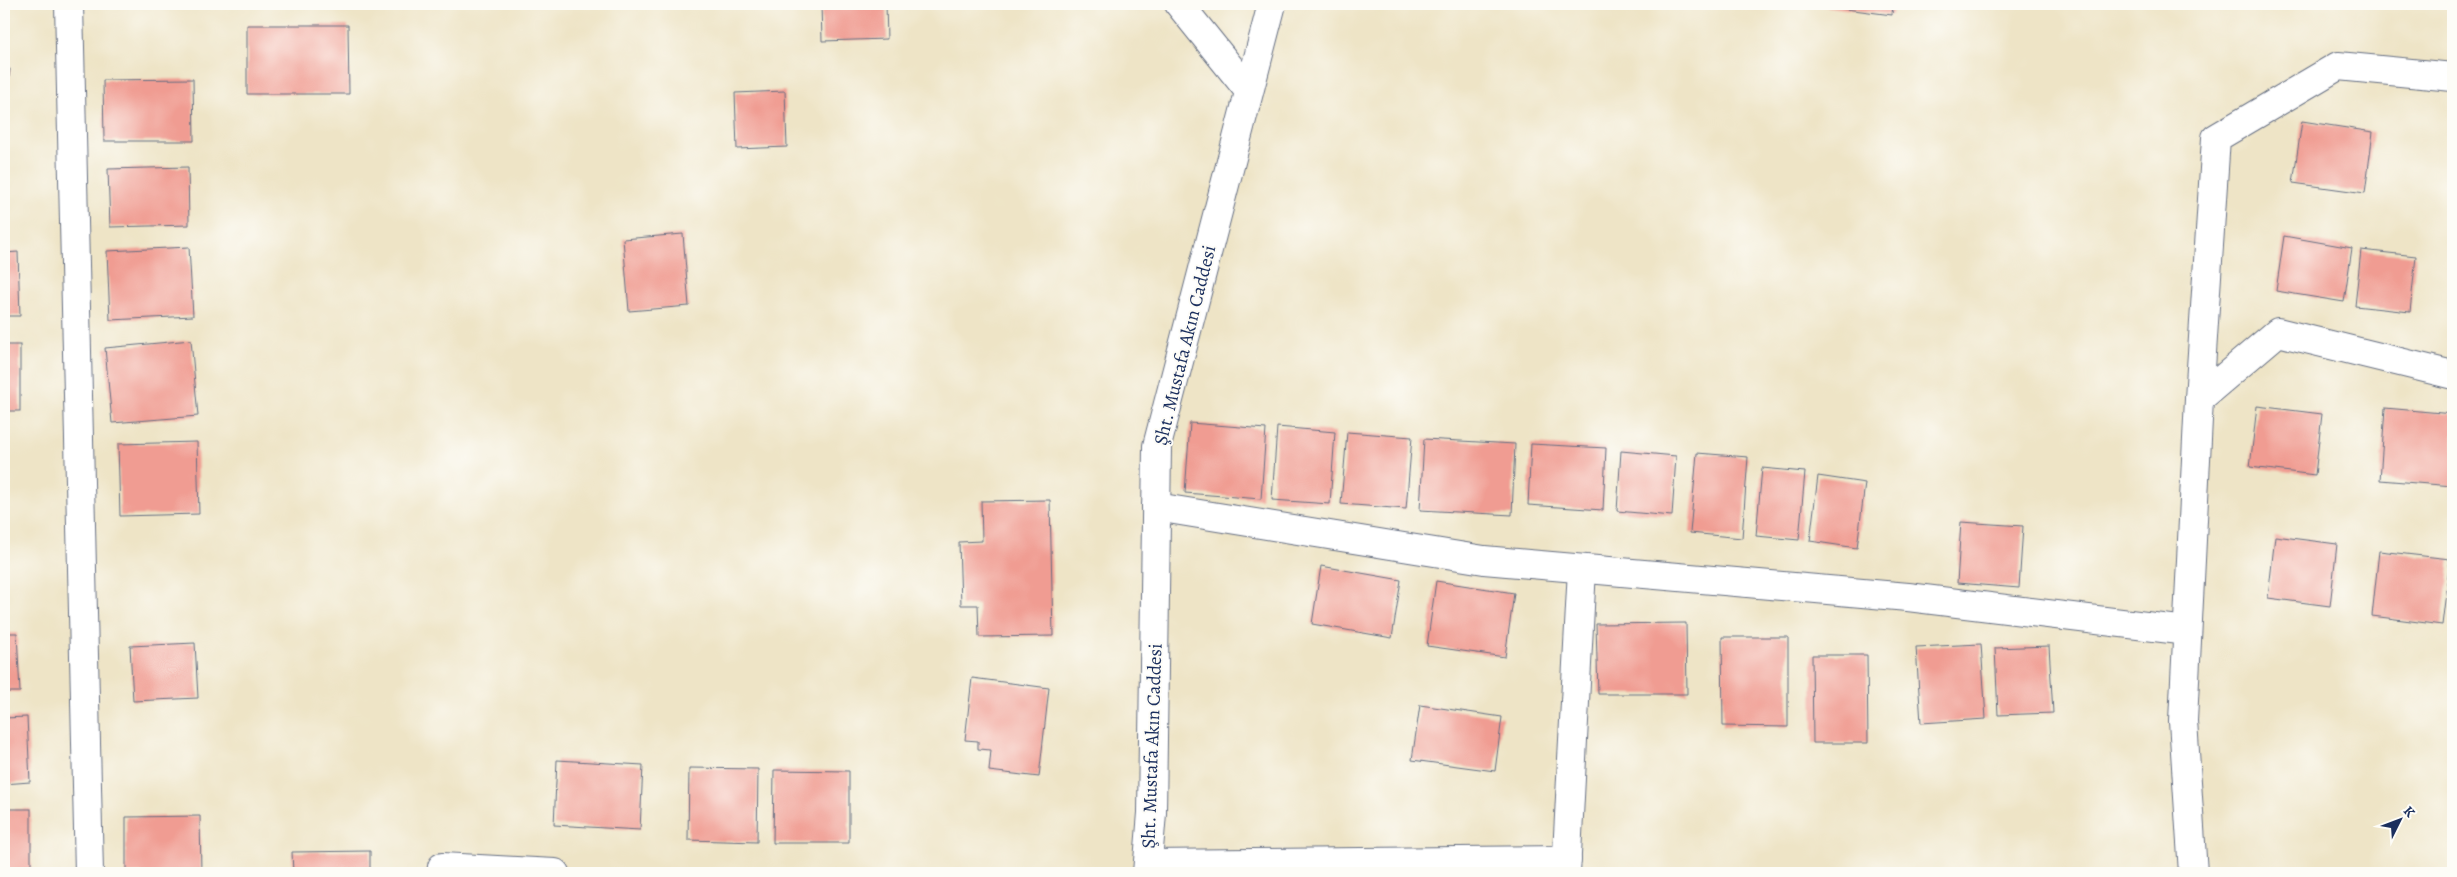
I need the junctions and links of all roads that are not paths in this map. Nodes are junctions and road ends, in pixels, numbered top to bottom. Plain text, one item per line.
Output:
1 (69, 4) edge
2 (1179, 4) edge
3 (1272, 4) edge
4 (2453, 77) edge
5 (1249, 91) junction
6 (2453, 375) edge
7 (2199, 399) junction
8 (1156, 506) junction
9 (1582, 569) junction
10 (2187, 632) junction
11 (1567, 867) edge
12 (1147, 868) edge
13 (88, 873) edge
14 (441, 873) edge
15 (555, 873) edge
16 (2194, 873) edge

1 - 13 street
2 - 5 street
3 - 5 street, Şht. Mustafa Akın Caddesi
4 - 7 street
5 - 8 street, Şht. Mustafa Akın Caddesi
6 - 7 street
7 - 10 street
8 - 9 street
8 - 12 street, Şht. Mustafa Akın Caddesi
9 - 10 street
9 - 11 street
10 - 16 street
11 - 12 street
14 - 15 street

